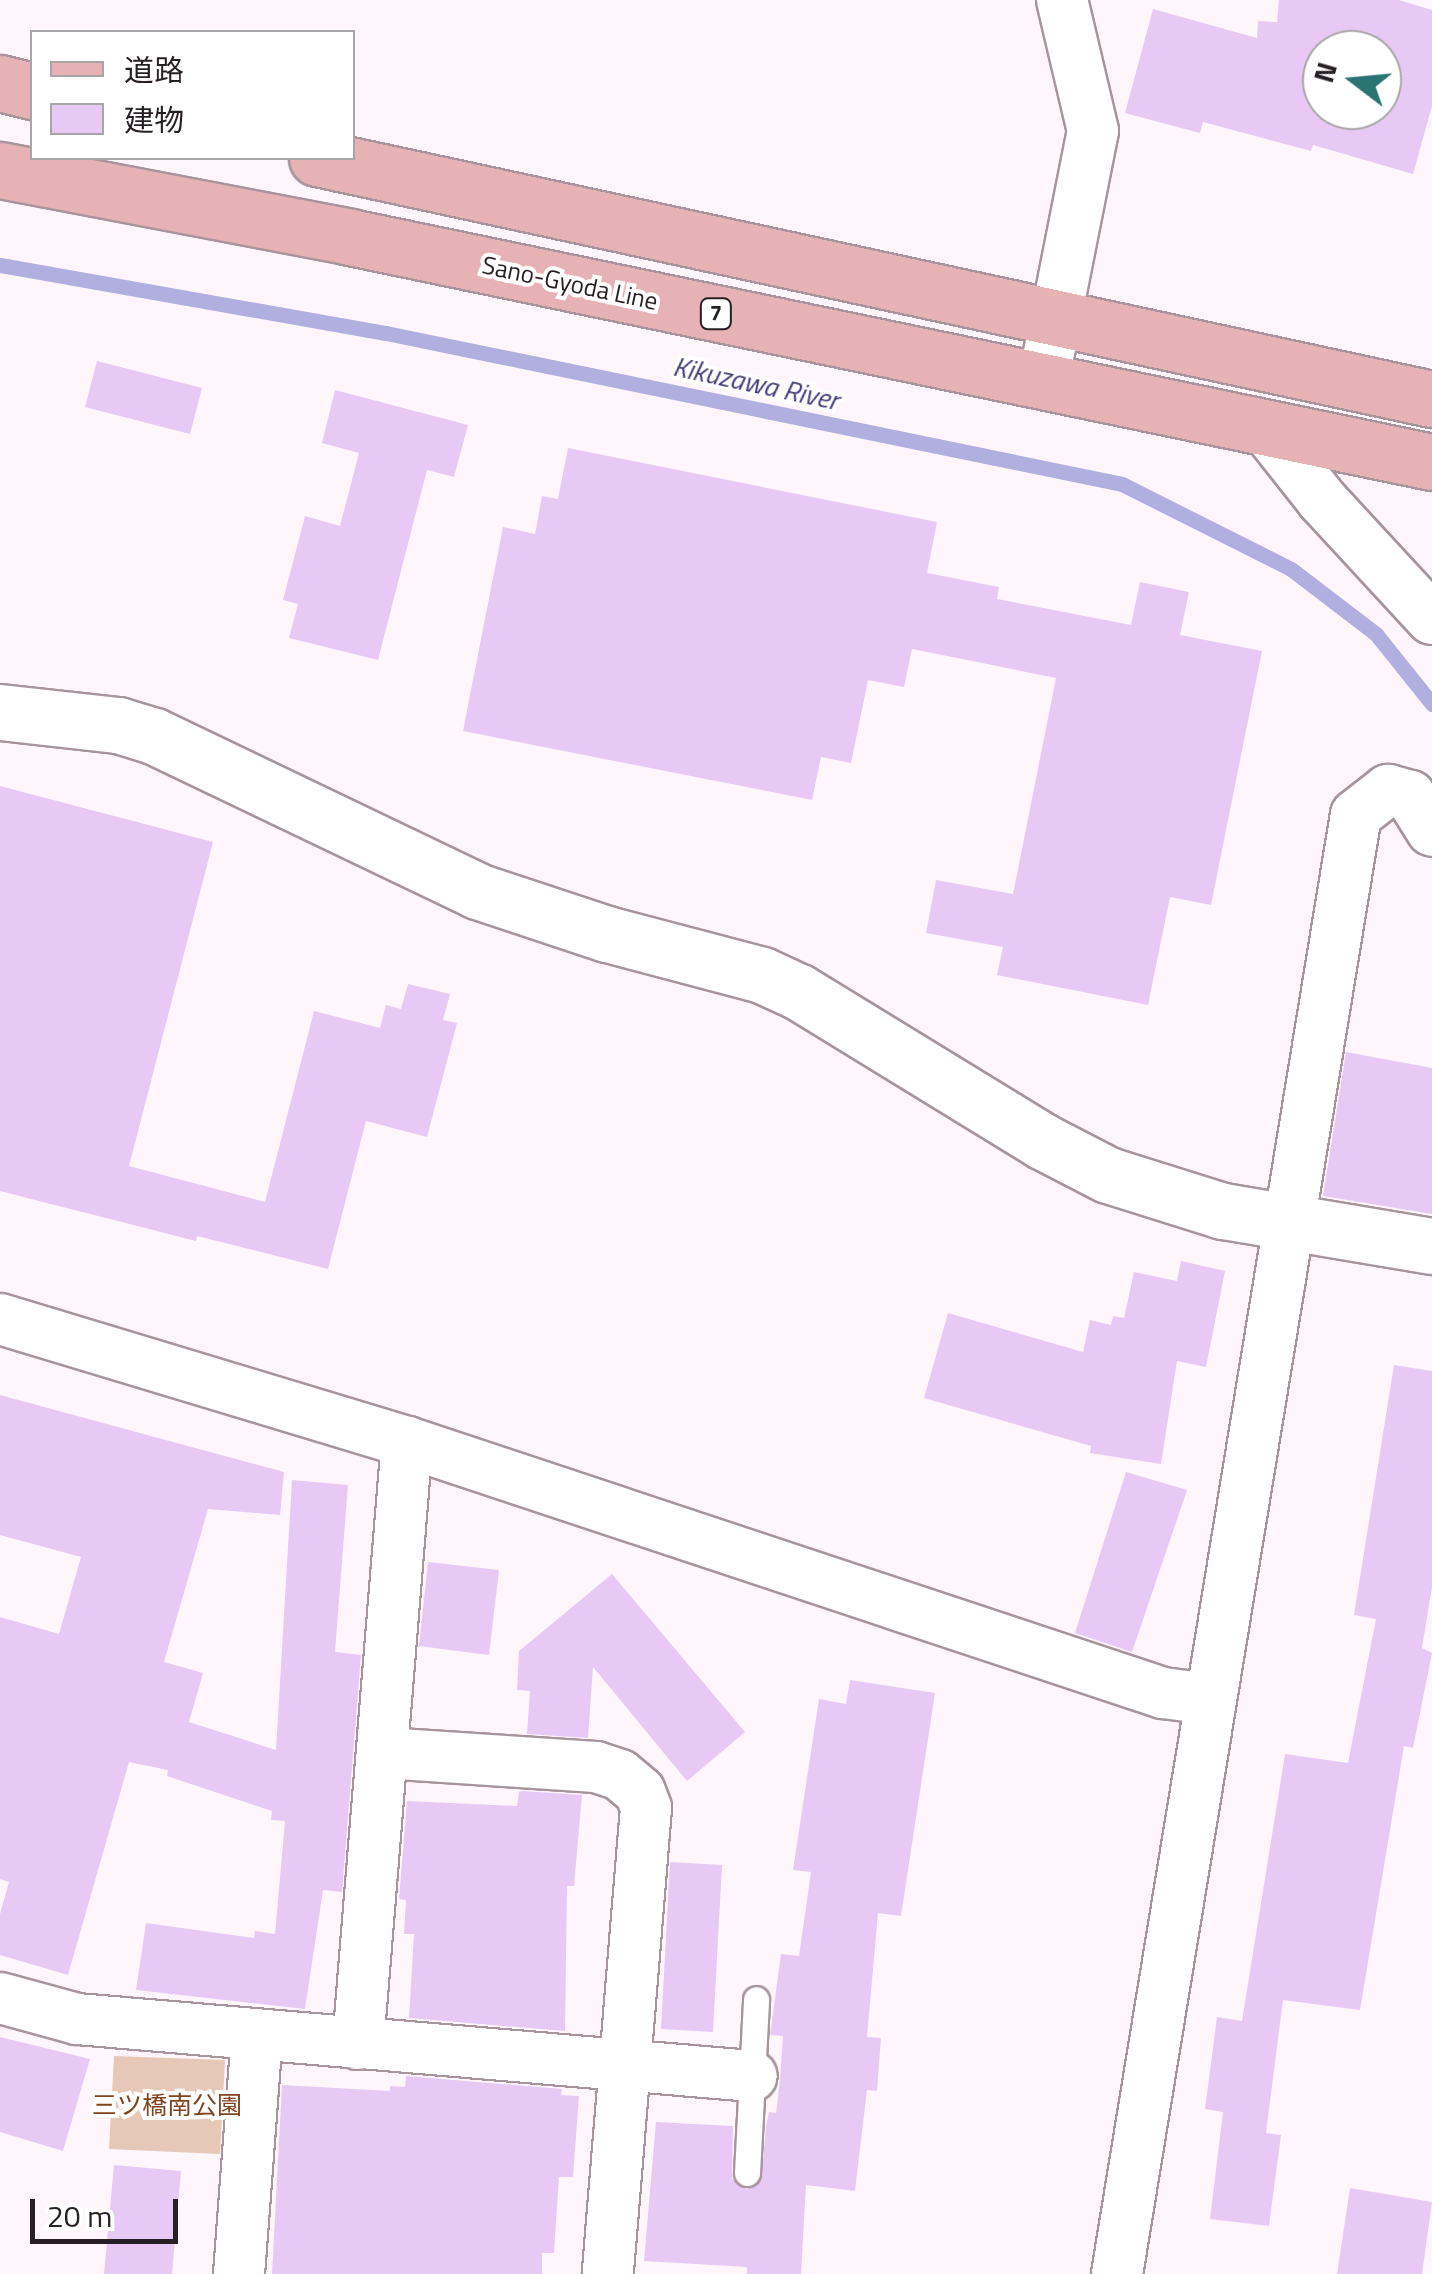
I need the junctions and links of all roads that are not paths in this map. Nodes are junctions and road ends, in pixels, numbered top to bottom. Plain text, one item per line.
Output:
1 (1062, 0) edge
2 (0, 83) edge
3 (30, 90) edge
4 (326, 160) edge
5 (0, 170) edge
6 (1056, 318) junction
7 (1043, 383) junction
8 (1432, 399) edge
9 (1265, 428) junction
10 (1432, 462) edge
11 (1432, 619) edge
12 (0, 712) edge
13 (1432, 830) edge
14 (1288, 1224) junction
15 (1432, 1246) edge
16 (0, 1319) edge
17 (407, 1442) junction
18 (1210, 1699) junction
19 (384, 1753) junction
20 (0, 1998) edge
21 (756, 1999) dead end
22 (257, 2035) junction
23 (358, 2044) junction
24 (625, 2063) junction
25 (752, 2076) junction
26 (747, 2173) dead end
27 (239, 2274) edge
28 (608, 2274) edge
29 (1117, 2274) edge

1 - 6 street
2 - 3 main road
4 - 6 main road
5 - 7 main road, Sano-Gyoda Line / 7
6 - 7 street
6 - 8 main road
7 - 9 main road, Sano-Gyoda Line / 7
9 - 10 main road, Sano-Gyoda Line / 7
9 - 11 street
12 - 14 street
13 - 14 street
14 - 15 street
14 - 18 street
16 - 17 street
17 - 18 street
17 - 19 street
18 - 29 street
19 - 23 street
19 - 24 street
20 - 22 street
21 - 25 lane
22 - 23 street
22 - 27 street
23 - 24 street
24 - 25 street
24 - 28 street
25 - 26 lane

